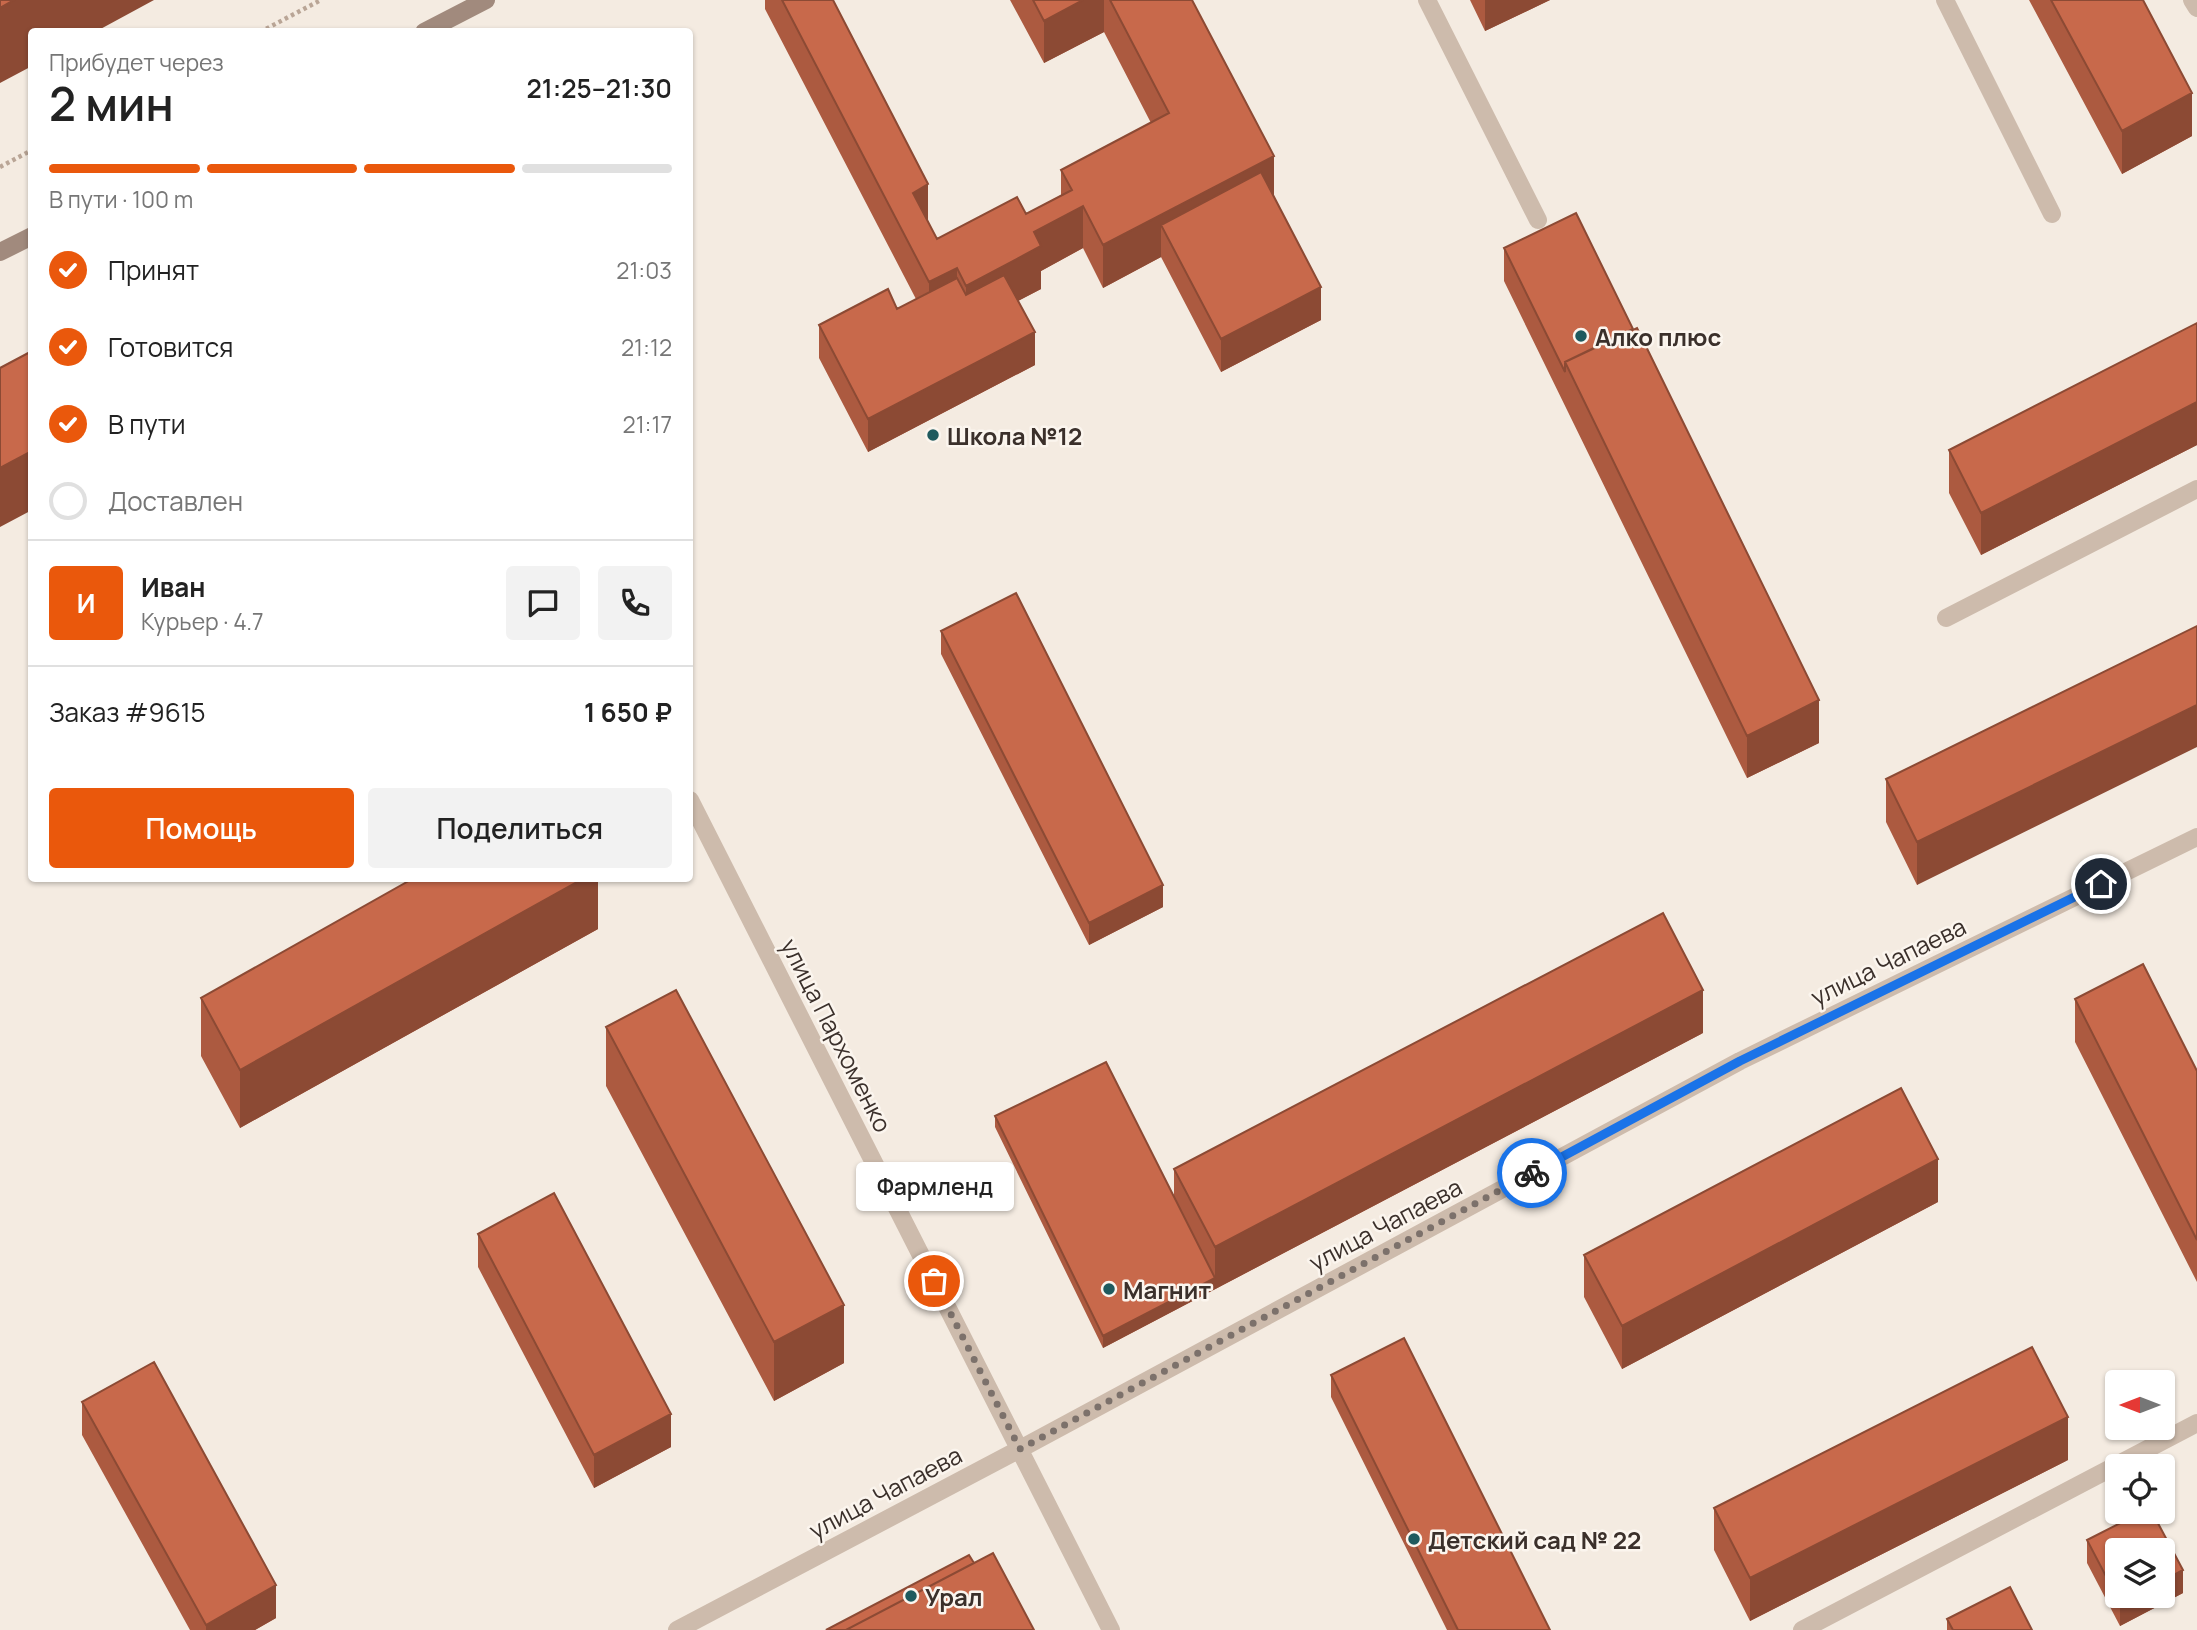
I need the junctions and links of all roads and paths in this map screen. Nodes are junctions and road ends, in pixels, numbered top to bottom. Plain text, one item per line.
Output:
1 (321, 0) edge
2 (486, 0) edge
3 (1427, 0) edge
4 (1945, 0) edge
5 (2192, 0) edge
6 (2197, 8) edge
7 (268, 28) edge
8 (433, 28) edge
9 (28, 152) edge
10 (0, 167) edge
11 (2052, 214) dead end
12 (1538, 220) dead end
13 (28, 238) edge
14 (0, 252) edge
15 (2197, 489) edge
16 (1946, 618) dead end
17 (693, 806) edge
18 (2197, 837) edge
19 (2197, 1423) edge
20 (1020, 1449) junction
21 (677, 1630) edge
22 (1111, 1630) edge
23 (1802, 1630) edge

1 - 7 path
2 - 8 street
3 - 12 street
4 - 11 street
5 - 6 street
9 - 10 path
13 - 14 street
15 - 16 street
17 - 20 street, улица Пархоменко
18 - 20 street, улица Чапаева
19 - 23 street
20 - 21 street, улица Чапаева
20 - 22 street, улица Пархоменко

